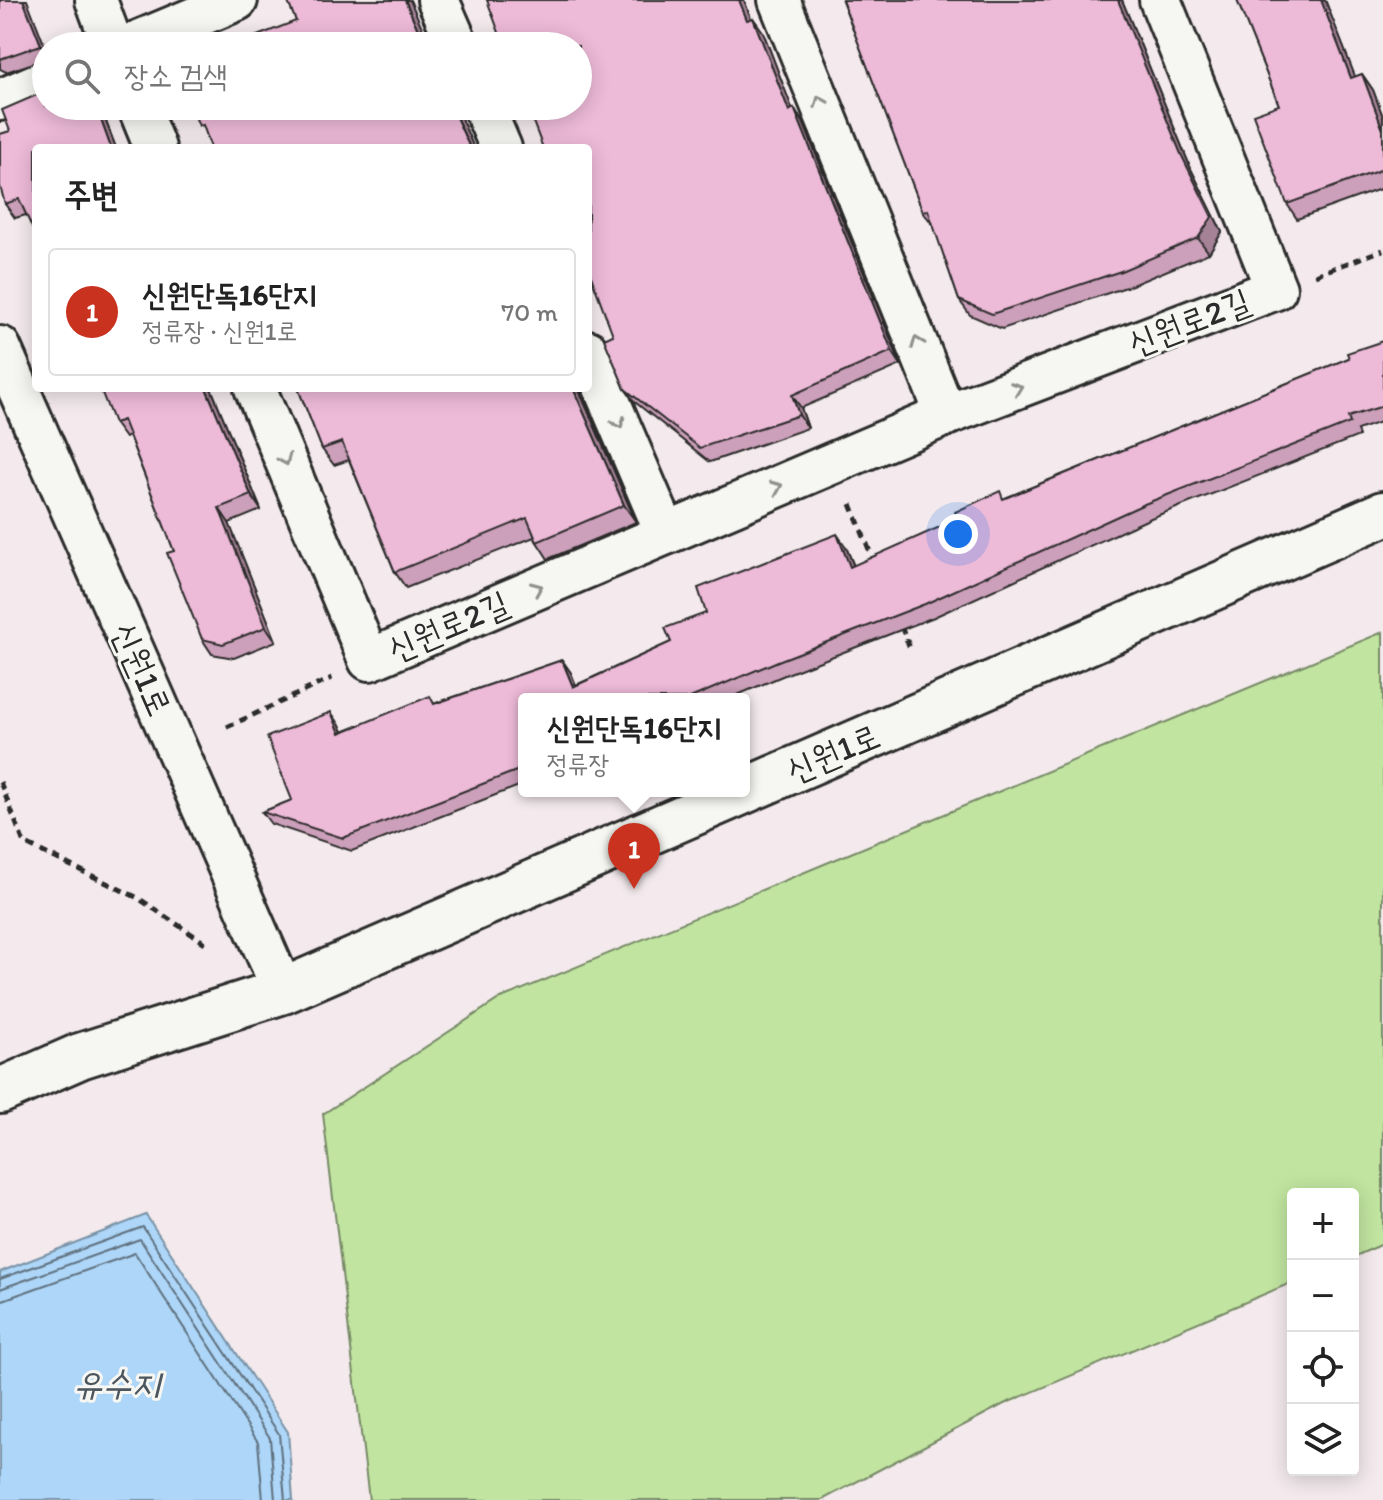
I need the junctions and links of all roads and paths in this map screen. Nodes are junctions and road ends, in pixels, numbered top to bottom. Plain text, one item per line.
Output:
1 (96, 0) edge
2 (237, 0) edge
3 (438, 0) edge
4 (779, 0) edge
5 (1160, 0) edge
6 (108, 32) edge
7 (160, 32) edge
8 (452, 32) edge
9 (32, 86) edge
10 (0, 100) edge
11 (144, 120) edge
12 (489, 120) edge
13 (153, 144) edge
14 (499, 144) edge
15 (1383, 250) edge
16 (1276, 289) junction
17 (0, 347) edge
18 (592, 360) edge
19 (257, 392) edge
20 (946, 415) junction
21 (834, 463) junction
22 (1383, 514) edge
23 (666, 534) junction
24 (880, 577) edge
25 (898, 620) edge
26 (910, 648) dead end
27 (369, 660) junction
28 (227, 727) dead end
29 (0, 782) edge
30 (750, 788) edge
31 (730, 797) edge
32 (205, 943) dead end
33 (283, 991) junction
34 (0, 1091) edge

1 - 6 street
2 - 7 street
3 - 8 street
20 -> 4 street
5 - 16 street, 신원로2길
9 - 10 street
11 - 13 street
12 - 14 street
15 - 16 path
20 -> 16 street, 신원로2길
17 - 33 street, 신원1로
18 -> 23 street
19 -> 27 street, 신원로2길
20 - 21 street, 신원로2길
23 -> 21 street, 신원로2길
21 - 24 path
22 - 30 street, 신원1로
27 -> 23 street, 신원로2길
25 - 26 path
27 - 28 path
29 - 32 path
31 - 33 street, 신원1로
33 - 34 street, 신원1로

